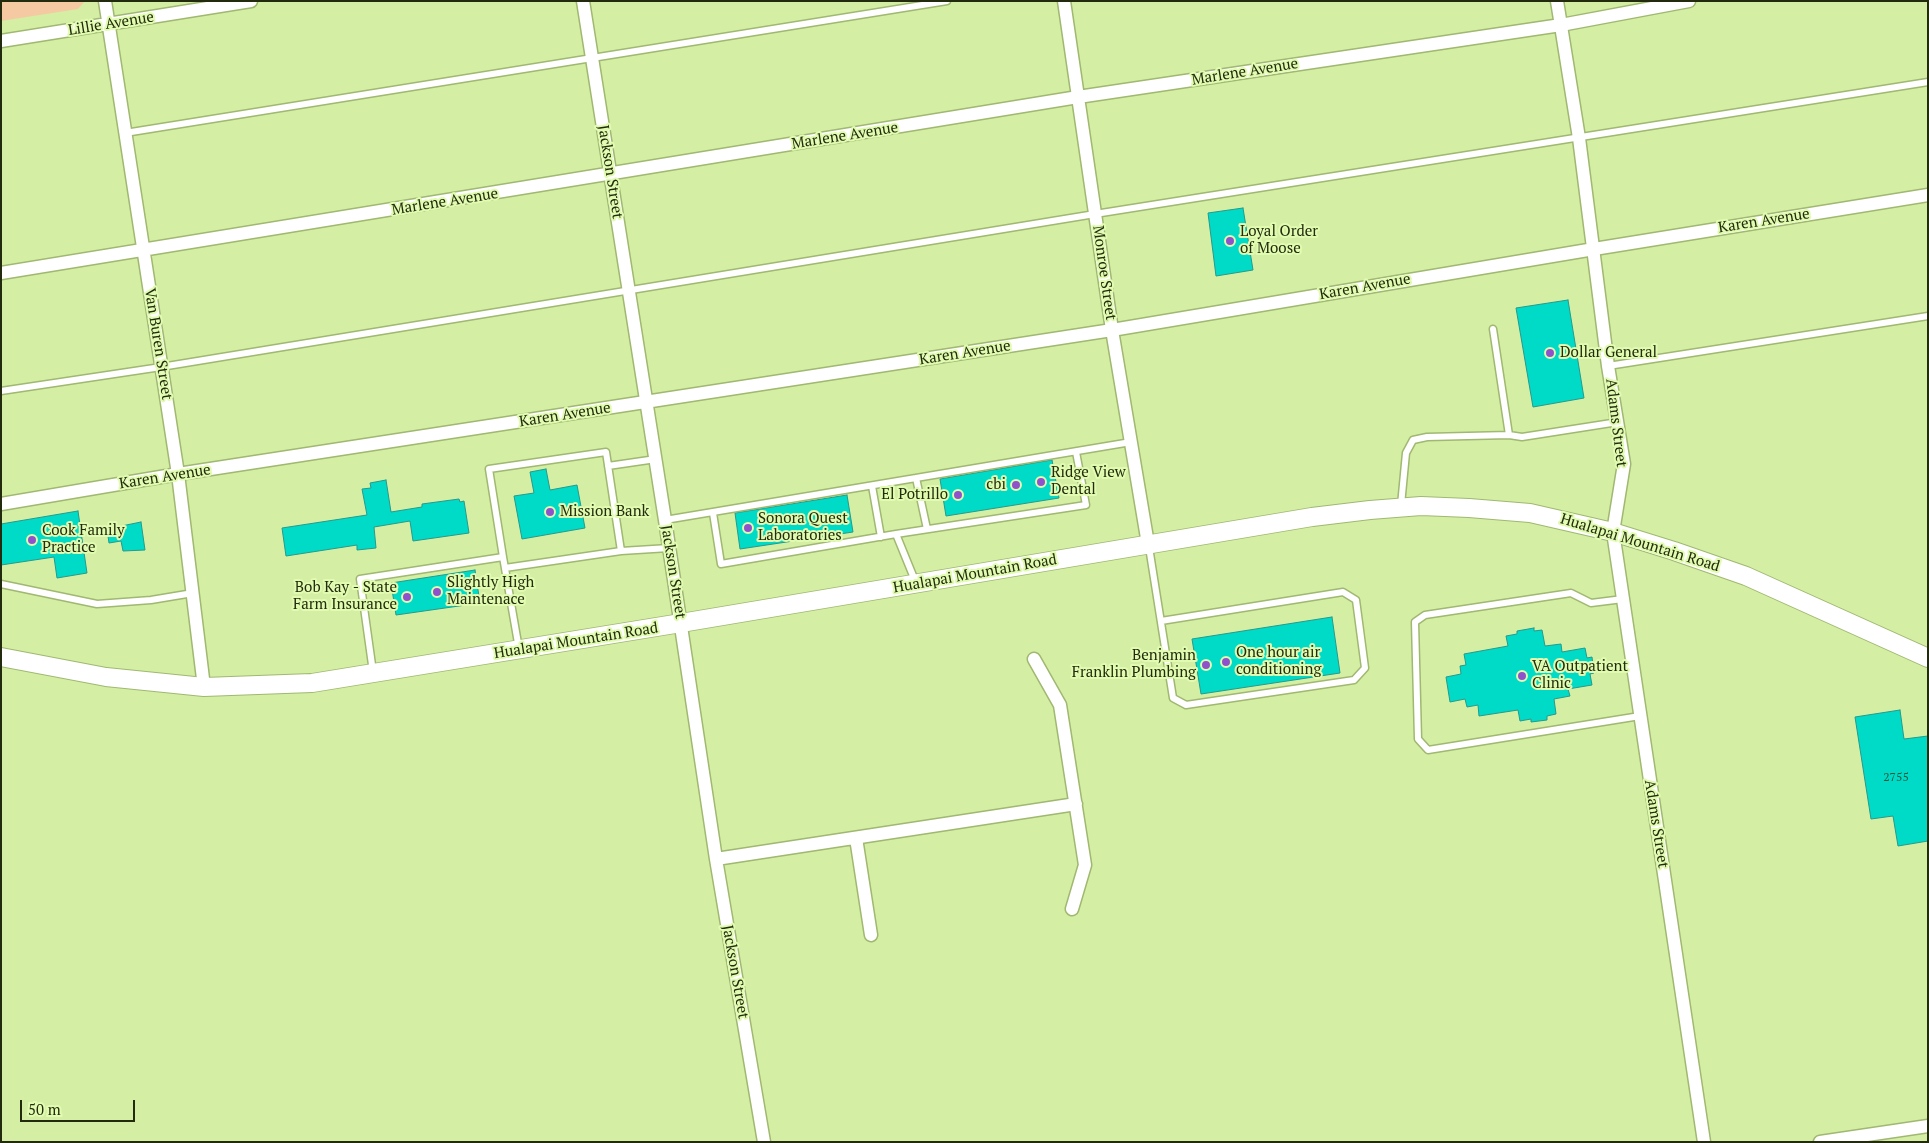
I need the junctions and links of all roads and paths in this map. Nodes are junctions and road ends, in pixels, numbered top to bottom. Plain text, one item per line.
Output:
1 (105, 1) edge
2 (251, 1) edge
3 (583, 1) edge
4 (947, 1) edge
5 (1064, 1) edge
6 (1557, 1) edge
7 (1689, 1) edge
8 (108, 24) junction
9 (1561, 24) junction
10 (1, 41) edge
11 (592, 57) junction
12 (1928, 82) edge
13 (1078, 97) junction
14 (125, 133) junction
15 (1579, 138) junction
16 (610, 175) junction
17 (1928, 195) edge
18 (1095, 214) junction
19 (1594, 248) junction
20 (144, 251) junction
21 (1, 273) edge
22 (629, 291) junction
23 (1928, 316) edge
24 (1493, 329) dead end
25 (1112, 330) junction
26 (1608, 366) junction
27 (161, 367) junction
28 (1, 391) edge
29 (647, 403) junction
30 (1618, 422) junction
31 (1509, 435) junction
32 (1131, 442) junction
33 (1076, 452) junction
34 (656, 459) junction
35 (608, 466) junction
36 (178, 474) junction
37 (916, 478) junction
38 (872, 486) junction
39 (1, 504) edge
40 (1400, 508) junction
41 (713, 513) junction
42 (665, 520) junction
43 (927, 530) junction
44 (1613, 532) junction
45 (896, 534) junction
46 (881, 537) junction
47 (1148, 544) junction
48 (669, 548) junction
49 (621, 551) junction
50 (503, 557) junction
51 (506, 568) junction
52 (1, 584) edge
53 (916, 584) junction
54 (193, 592) junction
55 (1623, 599) junction
56 (1161, 621) junction
57 (681, 623) junction
58 (519, 650) junction
59 (1, 657) edge
60 (1928, 658) edge
61 (1034, 659) dead end
62 (373, 674) junction
63 (204, 687) junction
64 (1640, 716) junction
65 (1076, 804) junction
66 (856, 838) junction
67 (716, 859) junction
68 (1072, 909) dead end
69 (871, 935) dead end
70 (1928, 1126) edge
71 (764, 1142) edge
72 (1704, 1142) edge
73 (1820, 1142) edge

1 - 8 street, Van Buren Street
2 - 8 street, Lillie Avenue
3 - 11 street, Jackson Street
4 - 11 lane
5 - 13 street, Monroe Street
6 - 9 street, Adams Street
7 - 9 street, Marlene Avenue
8 - 10 street, Lillie Avenue
8 - 14 street, Van Buren Street
9 - 13 street, Marlene Avenue
9 - 15 street, Adams Street
11 - 14 lane
11 - 16 street, Jackson Street
12 - 15 lane
13 - 16 street, Marlene Avenue
13 - 18 street, Monroe Street
14 - 20 street, Van Buren Street
15 - 18 lane
15 - 19 street, Adams Street
16 - 20 street, Marlene Avenue
16 - 22 street, Jackson Street
17 - 19 street, Karen Avenue
18 - 22 lane
18 - 25 street, Monroe Street
19 - 25 street, Karen Avenue
19 - 26 street, Adams Street
20 - 21 street, Marlene Avenue
20 - 27 street, Van Buren Street
22 - 27 lane
22 - 29 street, Jackson Street
23 - 26 lane
24 - 31 lane
25 - 29 street, Karen Avenue
25 - 32 street, Monroe Street
26 - 30 street, Adams Street
27 - 28 lane
27 - 36 street, Van Buren Street
29 - 34 street, Jackson Street
29 - 36 street, Karen Avenue
30 - 31 lane
30 - 44 street, Adams Street
31 - 40 lane
32 - 33 lane
32 - 47 street, Monroe Street
33 - 37 lane
33 - 43 lane
34 - 35 lane
34 - 42 street, Jackson Street
35 - 49 lane
35 - 50 lane
36 - 39 street, Karen Avenue
36 - 54 street, Van Buren Street
37 - 38 lane
37 - 43 lane
38 - 41 lane
38 - 46 lane
40 - 44 main road, Hualapai Mountain Road
40 - 47 main road, Hualapai Mountain Road
41 - 42 lane
41 - 46 lane
42 - 48 street, Jackson Street
43 - 45 lane
44 - 55 street, Adams Street
44 - 60 main road, Hualapai Mountain Road
45 - 46 lane
45 - 53 lane
47 - 53 main road, Hualapai Mountain Road
47 - 56 lane
48 - 49 lane
48 - 57 street, Jackson Street
49 - 51 lane
50 - 51 lane
50 - 62 lane
51 - 58 lane
52 - 54 lane
53 - 57 main road, Hualapai Mountain Road
54 - 63 street, Van Buren Street
55 - 64 street, Adams Street
55 - 64 lane
56 - 56 lane
57 - 58 main road, Hualapai Mountain Road
57 - 67 street, Jackson Street
58 - 62 main road, Hualapai Mountain Road
59 - 63 main road, Hualapai Mountain Road
61 - 65 street
62 - 63 main road, Hualapai Mountain Road
64 - 72 street, Adams Street
65 - 66 street
65 - 68 street
66 - 67 street
66 - 69 street
67 - 71 street, Jackson Street
70 - 73 street

